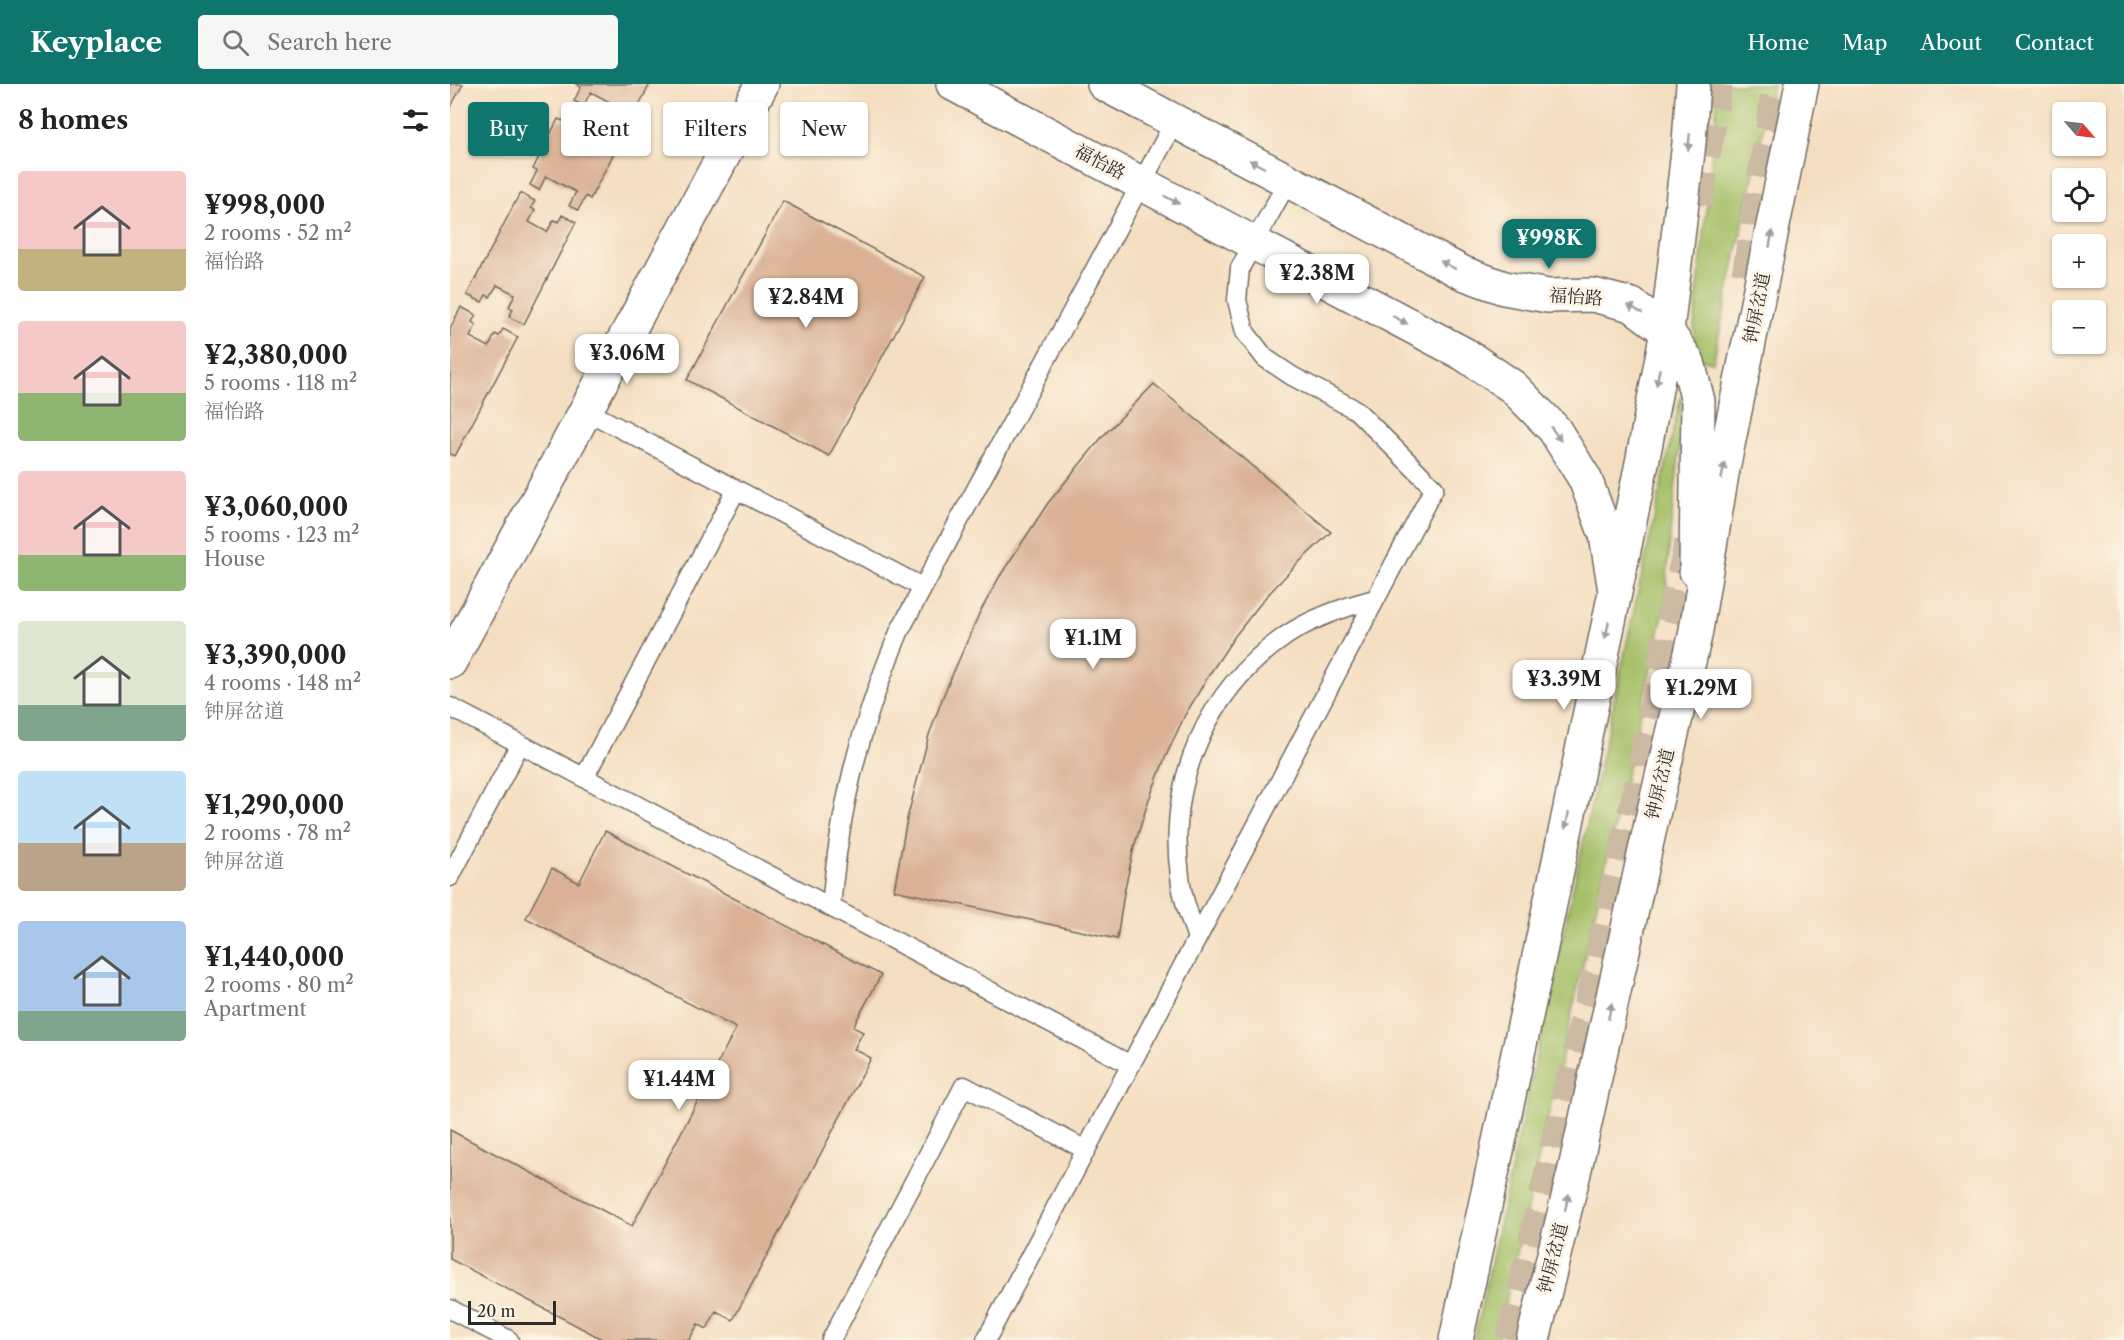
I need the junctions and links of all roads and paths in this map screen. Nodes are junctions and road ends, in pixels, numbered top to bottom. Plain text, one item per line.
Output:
1 (762, 84) edge
2 (953, 84) edge
3 (1104, 84) edge
4 (1693, 84) edge
5 (1802, 84) edge
6 (1175, 122) junction
7 (1288, 181) junction
8 (1142, 184) junction
9 (1254, 243) junction
10 (1667, 331) junction
11 (585, 410) junction
12 (736, 489) junction
13 (922, 587) junction
14 (1615, 593) junction
15 (1375, 599) junction
16 (1695, 636) junction
17 (454, 645) edge
18 (450, 707) edge
19 (520, 744) junction
20 (584, 778) junction
21 (450, 877) edge
22 (831, 908) junction
23 (1197, 938) junction
24 (1131, 1065) junction
25 (1086, 1150) junction
26 (450, 1309) edge
27 (509, 1340) edge
28 (831, 1340) edge
29 (987, 1340) edge
30 (1456, 1340) edge
31 (1533, 1340) edge

1 - 11 main road
2 - 8 main road, 福怡路
3 - 6 main road, 福怡路
4 -> 10 main road
16 -> 5 main road, 钟屏岔道
7 -> 6 main road, 福怡路
6 - 8 lane
7 - 9 lane
10 -> 7 main road, 福怡路
8 -> 9 main road, 福怡路
8 - 13 lane
9 -> 14 main road, 福怡路
9 - 15 lane
10 -> 14 main road
10 - 16 main road, 福怡路
11 - 12 lane
11 - 17 main road
12 - 13 lane
12 - 20 lane
13 - 22 lane
14 -> 30 main road
15 - 23 lane
15 - 23 lane
31 -> 16 main road, 钟屏岔道
18 - 19 lane
19 - 20 lane
19 - 21 lane
20 - 22 lane
22 - 24 lane
23 - 24 lane
24 - 25 lane
25 - 28 lane
25 - 29 lane
26 - 27 lane

